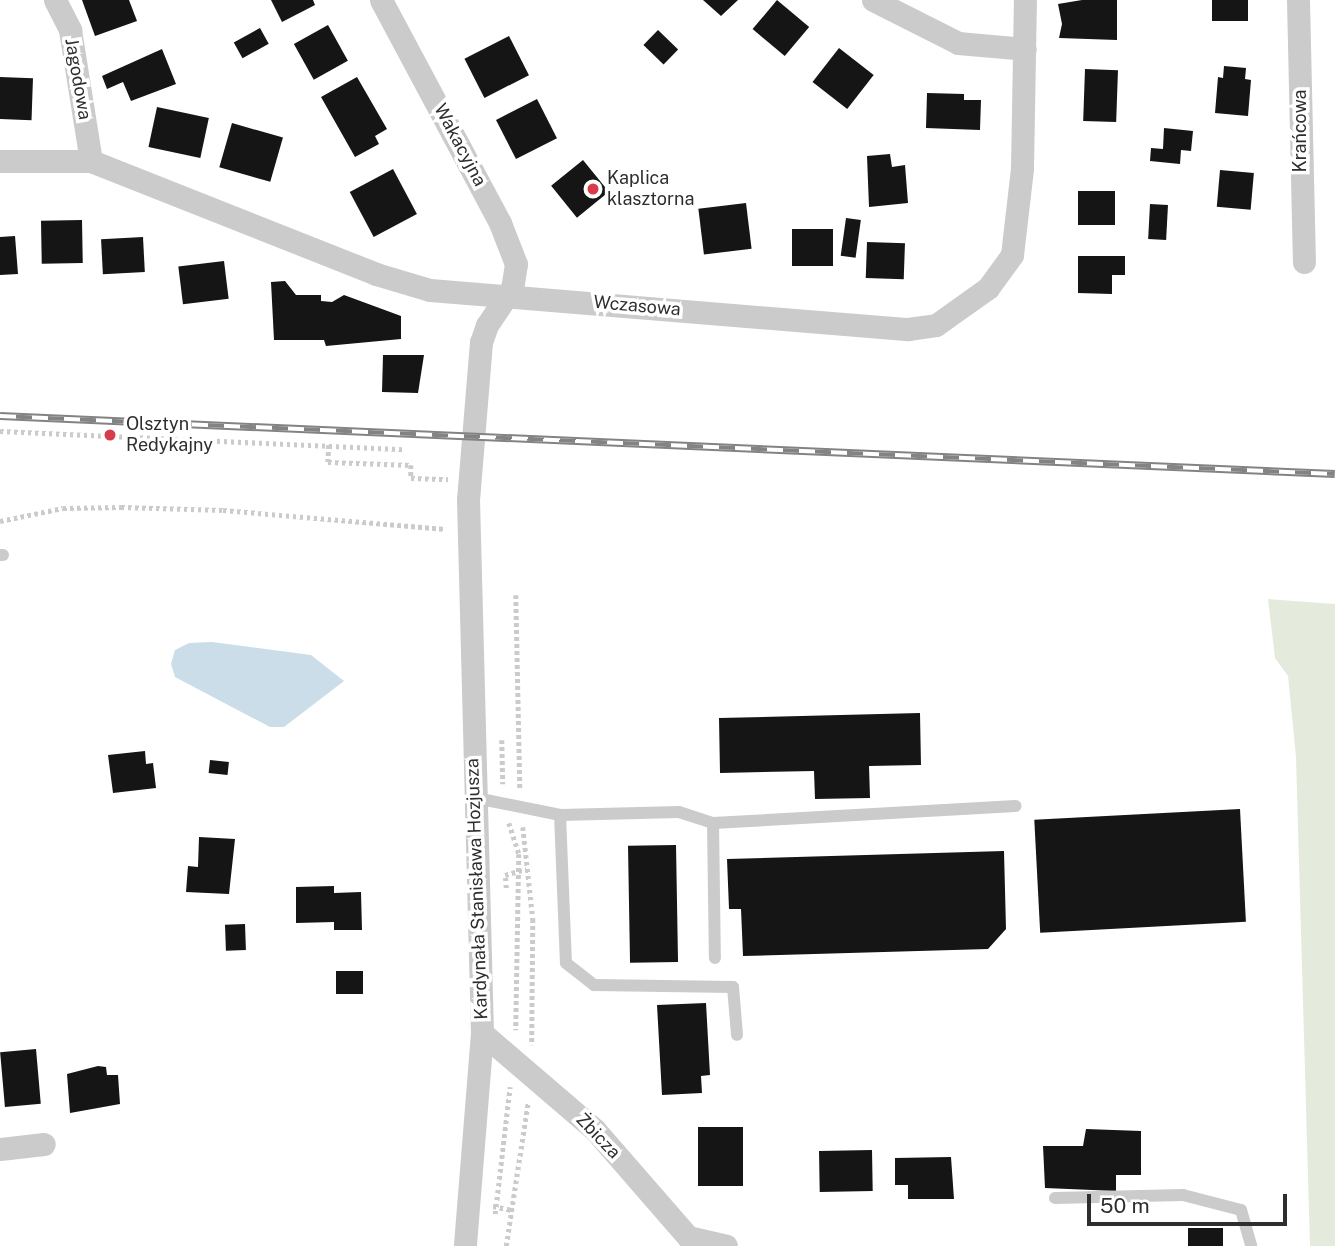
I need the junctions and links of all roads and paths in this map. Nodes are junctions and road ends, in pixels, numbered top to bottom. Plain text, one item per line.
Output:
1 (55, 0) edge
2 (381, 0) edge
3 (873, 0) edge
4 (1025, 0) edge
5 (1298, 0) edge
6 (1025, 50) junction
7 (0, 161) edge
8 (91, 161) junction
9 (1304, 262) dead end
10 (509, 295) junction
11 (0, 430) edge
12 (329, 445) junction
13 (404, 449) dead end
14 (470, 480) junction
15 (0, 521) edge
16 (467, 531) junction
17 (516, 595) dead end
18 (476, 797) junction
19 (1016, 806) dead end
20 (521, 807) junction
21 (559, 815) junction
22 (712, 823) junction
23 (526, 869) junction
24 (506, 898) dead end
25 (715, 958) dead end
26 (482, 1032) junction
27 (737, 1035) dead end
28 (513, 1058) junction
29 (531, 1073) junction
30 (44, 1144) dead end
31 (0, 1149) edge
32 (1055, 1198) dead end
33 (494, 1219) dead end
34 (714, 1245) edge
35 (465, 1246) edge
36 (506, 1246) edge
37 (1251, 1246) edge

1 - 8 street, Jagodowa
2 - 10 street, Wakacyjna
3 - 6 street
4 - 6 street, Wczasowa
5 - 9 street, Krańcowa
6 - 10 street, Wczasowa
7 - 8 street, Wczasowa
8 - 10 street, Wczasowa
10 - 14 street, Kardynała Stanisława Hozjusza
11 - 12 path
12 - 13 path
12 - 14 path
14 - 16 street, Kardynała Stanisława Hozjusza
15 - 16 path
16 - 18 street, Kardynała Stanisława Hozjusza
17 - 20 path
18 - 20 lane
18 - 26 street, Kardynała Stanisława Hozjusza
19 - 22 lane
20 - 21 lane
20 - 23 path
21 - 22 lane
21 - 27 lane
22 - 25 lane
23 - 24 path
23 - 29 path
26 - 28 street, Żbicza
26 - 35 street, Kardynała Stanisława Hozjusza
28 - 29 street, Żbicza
28 - 33 path
29 - 34 street, Żbicza
29 - 36 path
30 - 31 street
32 - 37 lane

